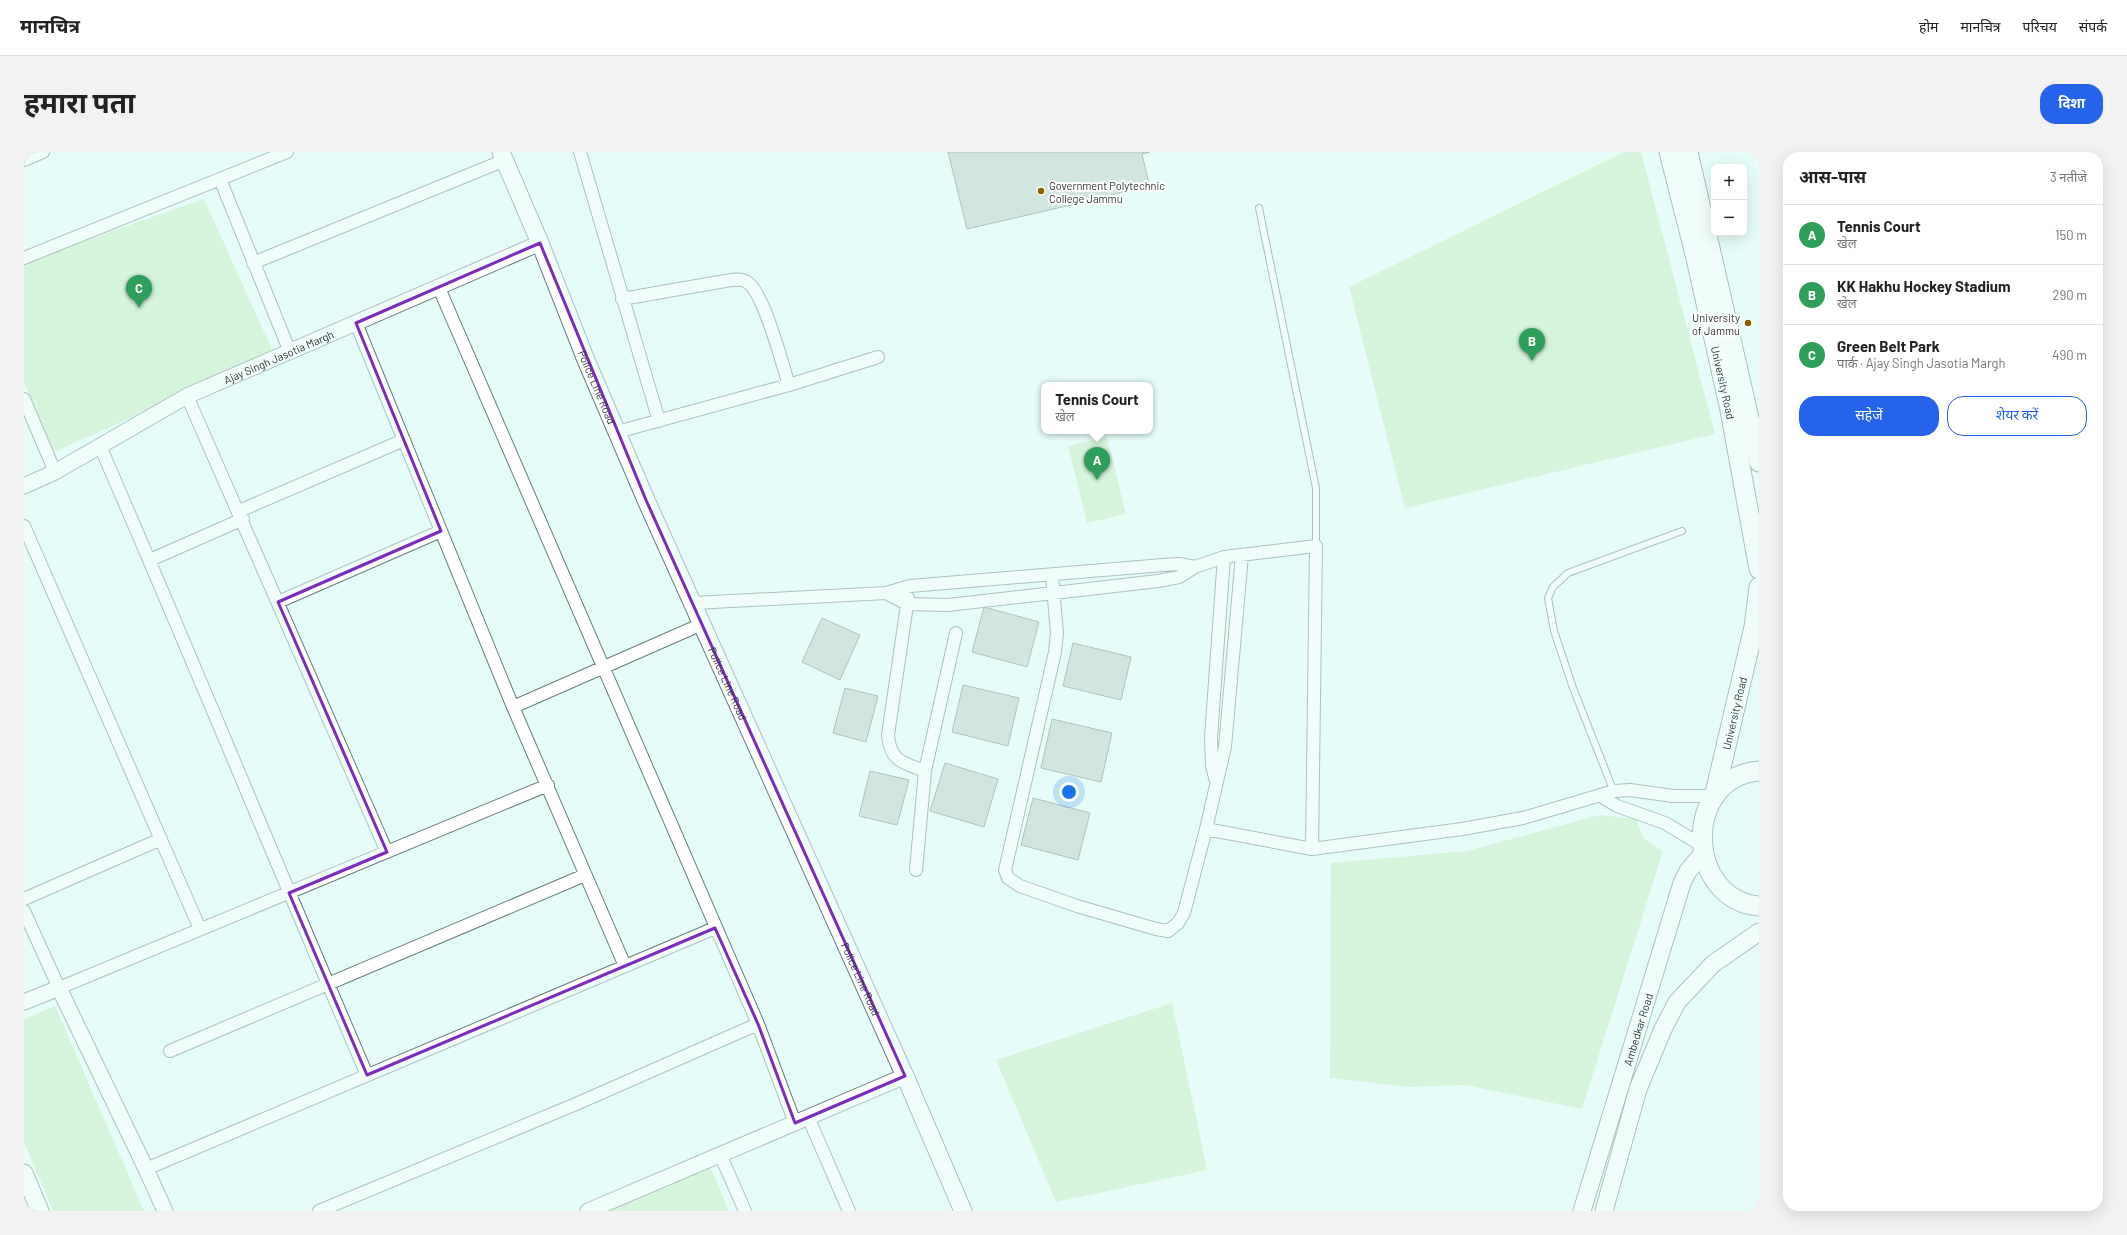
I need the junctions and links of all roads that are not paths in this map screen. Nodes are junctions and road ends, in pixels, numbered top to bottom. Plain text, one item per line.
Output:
1 (43, 152) edge
2 (580, 152) edge
3 (1668, 152) edge
4 (1688, 152) edge
5 (281, 153) edge
6 (503, 156) edge
7 (24, 160) edge
8 (220, 179) junction
9 (1259, 208) dead end
10 (540, 243) junction
11 (24, 258) edge
12 (253, 263) junction
13 (439, 288) junction
14 (622, 299) junction
15 (356, 323) junction
16 (290, 352) junction
17 (878, 357) dead end
18 (789, 385) junction
19 (187, 396) junction
20 (24, 399) edge
21 (659, 421) junction
22 (617, 432) junction
23 (404, 440) junction
24 (100, 446) junction
25 (1759, 462) edge
26 (55, 472) junction
27 (24, 486) edge
28 (241, 515) junction
29 (24, 526) edge
30 (441, 531) junction
31 (1682, 531) dead end
32 (1316, 546) junction
33 (1242, 555) junction
34 (1224, 557) junction
35 (150, 560) junction
36 (1195, 567) junction
37 (1759, 568) edge
38 (1052, 576) junction
39 (910, 586) junction
40 (1759, 587) edge
41 (886, 593) junction
42 (1054, 593) junction
43 (278, 602) junction
44 (694, 603) junction
45 (908, 604) junction
46 (702, 624) junction
47 (956, 633) dead end
48 (602, 668) junction
49 (513, 707) junction
50 (925, 771) junction
51 (1759, 771) edge
52 (1216, 781) junction
53 (548, 786) junction
54 (1614, 791) junction
55 (1714, 794) junction
56 (1601, 796) junction
57 (1617, 806) junction
58 (1206, 830) junction
59 (161, 839) junction
60 (1312, 849) junction
61 (1703, 850) junction
62 (387, 852) junction
63 (916, 870) dead end
64 (585, 875) junction
65 (289, 893) junction
66 (24, 899) edge
67 (1759, 906) edge
68 (24, 910) edge
69 (715, 928) junction
70 (200, 930) junction
71 (1759, 932) edge
72 (625, 966) junction
73 (328, 985) junction
74 (59, 988) junction
75 (24, 1002) edge
76 (758, 1024) junction
77 (170, 1051) dead end
78 (367, 1075) junction
79 (905, 1076) junction
80 (802, 1120) junction
81 (720, 1154) junction
82 (146, 1169) junction
83 (24, 1173) edge
84 (40, 1211) edge
85 (165, 1211) edge
86 (319, 1211) edge
87 (588, 1211) edge
88 (745, 1211) edge
89 (849, 1211) edge
90 (963, 1211) edge
91 (1582, 1211) edge
92 (1604, 1211) edge

1 - 7 street
2 - 14 street
3 - 37 main road, University Road
4 - 25 main road, University Road
5 - 8 street
6 - 10 main road, Police Line Road
6 - 12 street
8 - 11 street
8 - 12 street
9 - 32 lane
10 - 13 street, Ajay Singh Jasotia Margh
10 - 22 main road, Police Line Road
12 - 16 street
13 - 15 street, Ajay Singh Jasotia Margh
13 - 48 street
14 - 18 street
14 - 21 street
15 - 16 street, Ajay Singh Jasotia Margh
15 - 23 street
16 - 19 street, Ajay Singh Jasotia Margh
17 - 18 street
18 - 21 street
19 - 24 street, Ajay Singh Jasotia Margh
19 - 28 street
20 - 26 street
21 - 22 street
22 - 44 main road, Police Line Road
23 - 28 street
23 - 30 street
24 - 26 street, Ajay Singh Jasotia Margh
24 - 35 street
26 - 27 street, Ajay Singh Jasotia Margh
28 - 35 street
28 - 43 street
29 - 59 street
30 - 43 street
30 - 49 street
31 - 54 lane
32 - 33 street
32 - 60 street
33 - 34 street
33 - 52 street
34 - 36 street
34 - 52 street
35 - 65 street
36 - 38 street
36 - 42 street
38 - 39 street
38 - 42 street
39 - 41 street
39 - 45 street
40 - 55 main road, University Road
41 - 44 street
41 - 45 street
42 - 45 street
42 - 58 street
43 - 62 street
44 - 46 main road, Police Line Road
45 - 50 street
46 - 48 street
46 - 79 main road, Police Line Road
47 - 50 street
48 - 49 street
48 - 69 street
49 - 53 street
50 - 63 street
51 - 55 main road
52 - 58 street
53 - 62 street
53 - 64 street
54 - 55 street
54 - 56 street
54 - 57 lane
55 - 61 main road, University Road
56 - 57 street
56 - 60 street
57 - 61 street
58 - 60 street
59 - 66 street
59 - 70 street
61 - 67 main road
61 - 91 main road, Ambedkar Road
62 - 65 street
64 - 72 street
64 - 73 street
65 - 70 street
65 - 73 street
68 - 74 street
69 - 72 street
69 - 76 street
70 - 74 street
71 - 92 main road
72 - 78 street
73 - 77 street
73 - 78 street
74 - 75 street
74 - 82 street
76 - 80 street
76 - 86 street
78 - 82 street
79 - 80 street
79 - 90 main road, Police Line Road
80 - 81 street
80 - 89 street
81 - 87 street
81 - 88 street
82 - 85 street
83 - 84 main road

